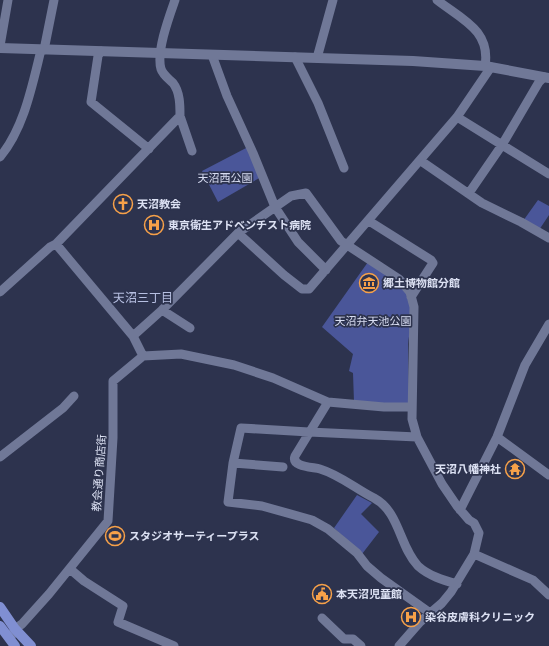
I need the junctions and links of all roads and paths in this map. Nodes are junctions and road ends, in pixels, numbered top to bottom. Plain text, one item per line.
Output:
1 (8, 0) edge
2 (54, 0) edge
3 (175, 0) edge
4 (333, 0) edge
5 (437, 0) edge
6 (0, 47) edge
7 (42, 50) junction
8 (101, 51) junction
9 (161, 53) junction
10 (212, 55) junction
11 (295, 57) junction
12 (317, 58) junction
13 (488, 67) junction
14 (547, 77) edge
15 (180, 116) junction
16 (457, 117) junction
17 (502, 145) junction
18 (149, 149) junction
19 (192, 151) dead end
20 (0, 157) edge
21 (420, 161) junction
22 (344, 168) dead end
23 (549, 174) edge
24 (469, 193) junction
25 (275, 208) junction
26 (369, 221) junction
27 (238, 233) junction
28 (549, 238) edge
29 (56, 244) junction
30 (347, 246) junction
31 (326, 270) junction
32 (1, 288) edge
33 (411, 297) junction
34 (162, 310) junction
35 (549, 324) edge
36 (190, 328) dead end
37 (133, 336) junction
38 (139, 362) junction
39 (74, 396) dead end
40 (328, 402) junction
41 (412, 407) junction
42 (309, 432) junction
43 (417, 437) junction
44 (497, 437) junction
45 (0, 457) edge
46 (234, 463) junction
47 (283, 467) dead end
48 (549, 475) edge
49 (460, 510) junction
50 (474, 554) junction
51 (70, 569) junction
52 (457, 584) junction
53 (549, 595) edge
54 (0, 607) edge
55 (430, 613) junction
56 (322, 618) dead end
57 (0, 626) edge
58 (15, 629) junction
59 (13, 644) edge
60 (31, 646) edge
61 (174, 646) edge
62 (361, 646) edge
63 (399, 646) edge

1 - 6 street
2 - 7 street
3 - 9 street
4 - 12 street
5 - 13 street
6 - 7 street
7 - 8 street
7 - 20 street
8 - 9 street
8 - 18 street
9 - 10 street
9 - 15 street
10 - 11 street
10 - 25 street
11 - 12 street
11 - 22 street
12 - 13 street
13 - 14 street
13 - 16 street
14 - 17 street
15 - 18 street
15 - 19 street
16 - 17 street
16 - 21 street
17 - 23 street
17 - 24 street
18 - 29 street
21 - 24 street
21 - 26 street
24 - 28 street
25 - 27 street
25 - 30 street
25 - 31 street
26 - 30 street
26 - 33 street
27 - 31 street
27 - 34 street
29 - 32 street
29 - 37 street
30 - 31 street
30 - 33 street
33 - 41 street
34 - 36 street
34 - 37 street
35 - 44 street
37 - 38 street
38 - 40 street
38 - 51 street, 教会通り商店街
39 - 45 street
40 - 41 street
40 - 42 street
41 - 43 street
42 - 43 street
42 - 46 street
42 - 52 street
43 - 49 street
44 - 48 street
44 - 49 street
46 - 47 street
46 - 55 street
49 - 50 street
50 - 52 street
50 - 53 street
51 - 58 street, 教会通り商店街
51 - 61 street
52 - 55 street
54 - 58 main road
55 - 63 street
56 - 62 street
57 - 59 main road
58 - 59 street
58 - 60 main road

